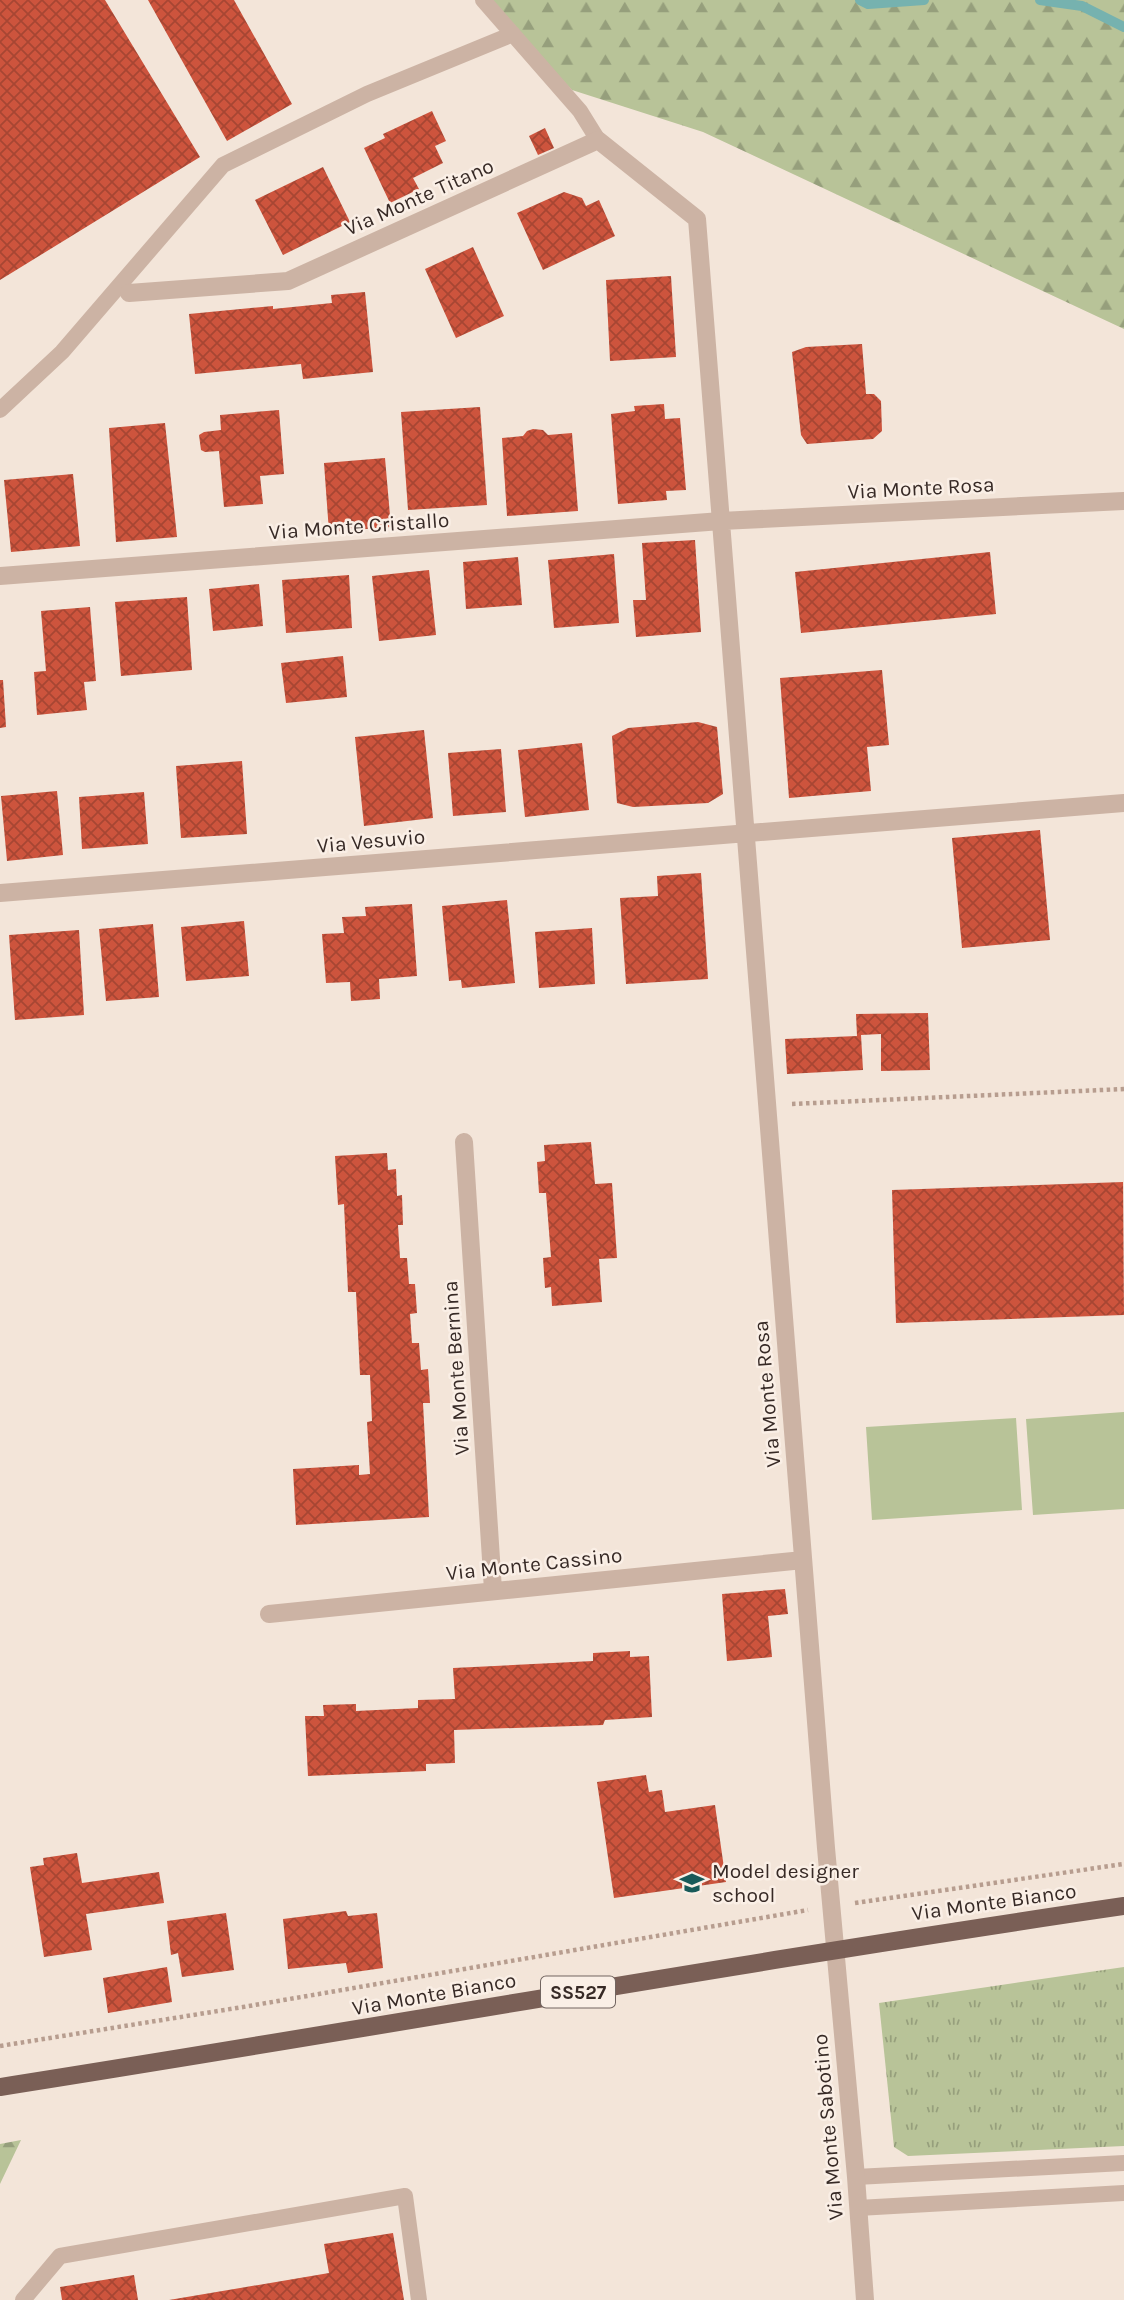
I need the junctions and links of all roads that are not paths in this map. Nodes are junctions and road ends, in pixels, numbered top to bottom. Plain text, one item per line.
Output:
1 (483, 0) edge
2 (513, 34) junction
3 (598, 140) junction
4 (130, 293) dead end
5 (0, 410) edge
6 (1124, 501) edge
7 (720, 521) junction
8 (0, 576) edge
9 (1124, 803) edge
10 (746, 835) junction
11 (0, 893) edge
12 (464, 1142) dead end
13 (803, 1560) junction
14 (493, 1590) junction
15 (269, 1614) dead end
16 (1124, 1906) edge
17 (834, 1950) junction
18 (0, 2087) edge
19 (1124, 2163) edge
20 (856, 2177) junction
21 (1124, 2193) edge
22 (858, 2208) junction
23 (23, 2300) edge
24 (419, 2300) edge
25 (864, 2300) edge

1 - 2 lane
2 - 3 lane
2 - 5 lane
3 - 4 street, Via Monte Titano
3 - 7 street, Via Monte Rosa
6 - 7 street, Via Monte Rosa
7 - 8 street, Via Monte Cristallo
7 - 10 street, Via Monte Rosa
9 - 10 street
10 - 11 street, Via Vesuvio
10 - 13 street, Via Monte Rosa
12 - 14 street, Via Monte Bernina
13 - 14 street, Via Monte Cassino
13 - 17 street, Via Monte Rosa
14 - 15 street, Via Monte Cassino
16 - 17 main road, Via Monte Bianco / SS527
17 - 18 main road, Via Monte Bianco / SS527
17 - 20 street, Via Monte Sabotino
19 - 20 lane
20 - 22 street, Via Monte Sabotino
21 - 22 lane
22 - 25 street, Via Monte Sabotino
23 - 24 lane

